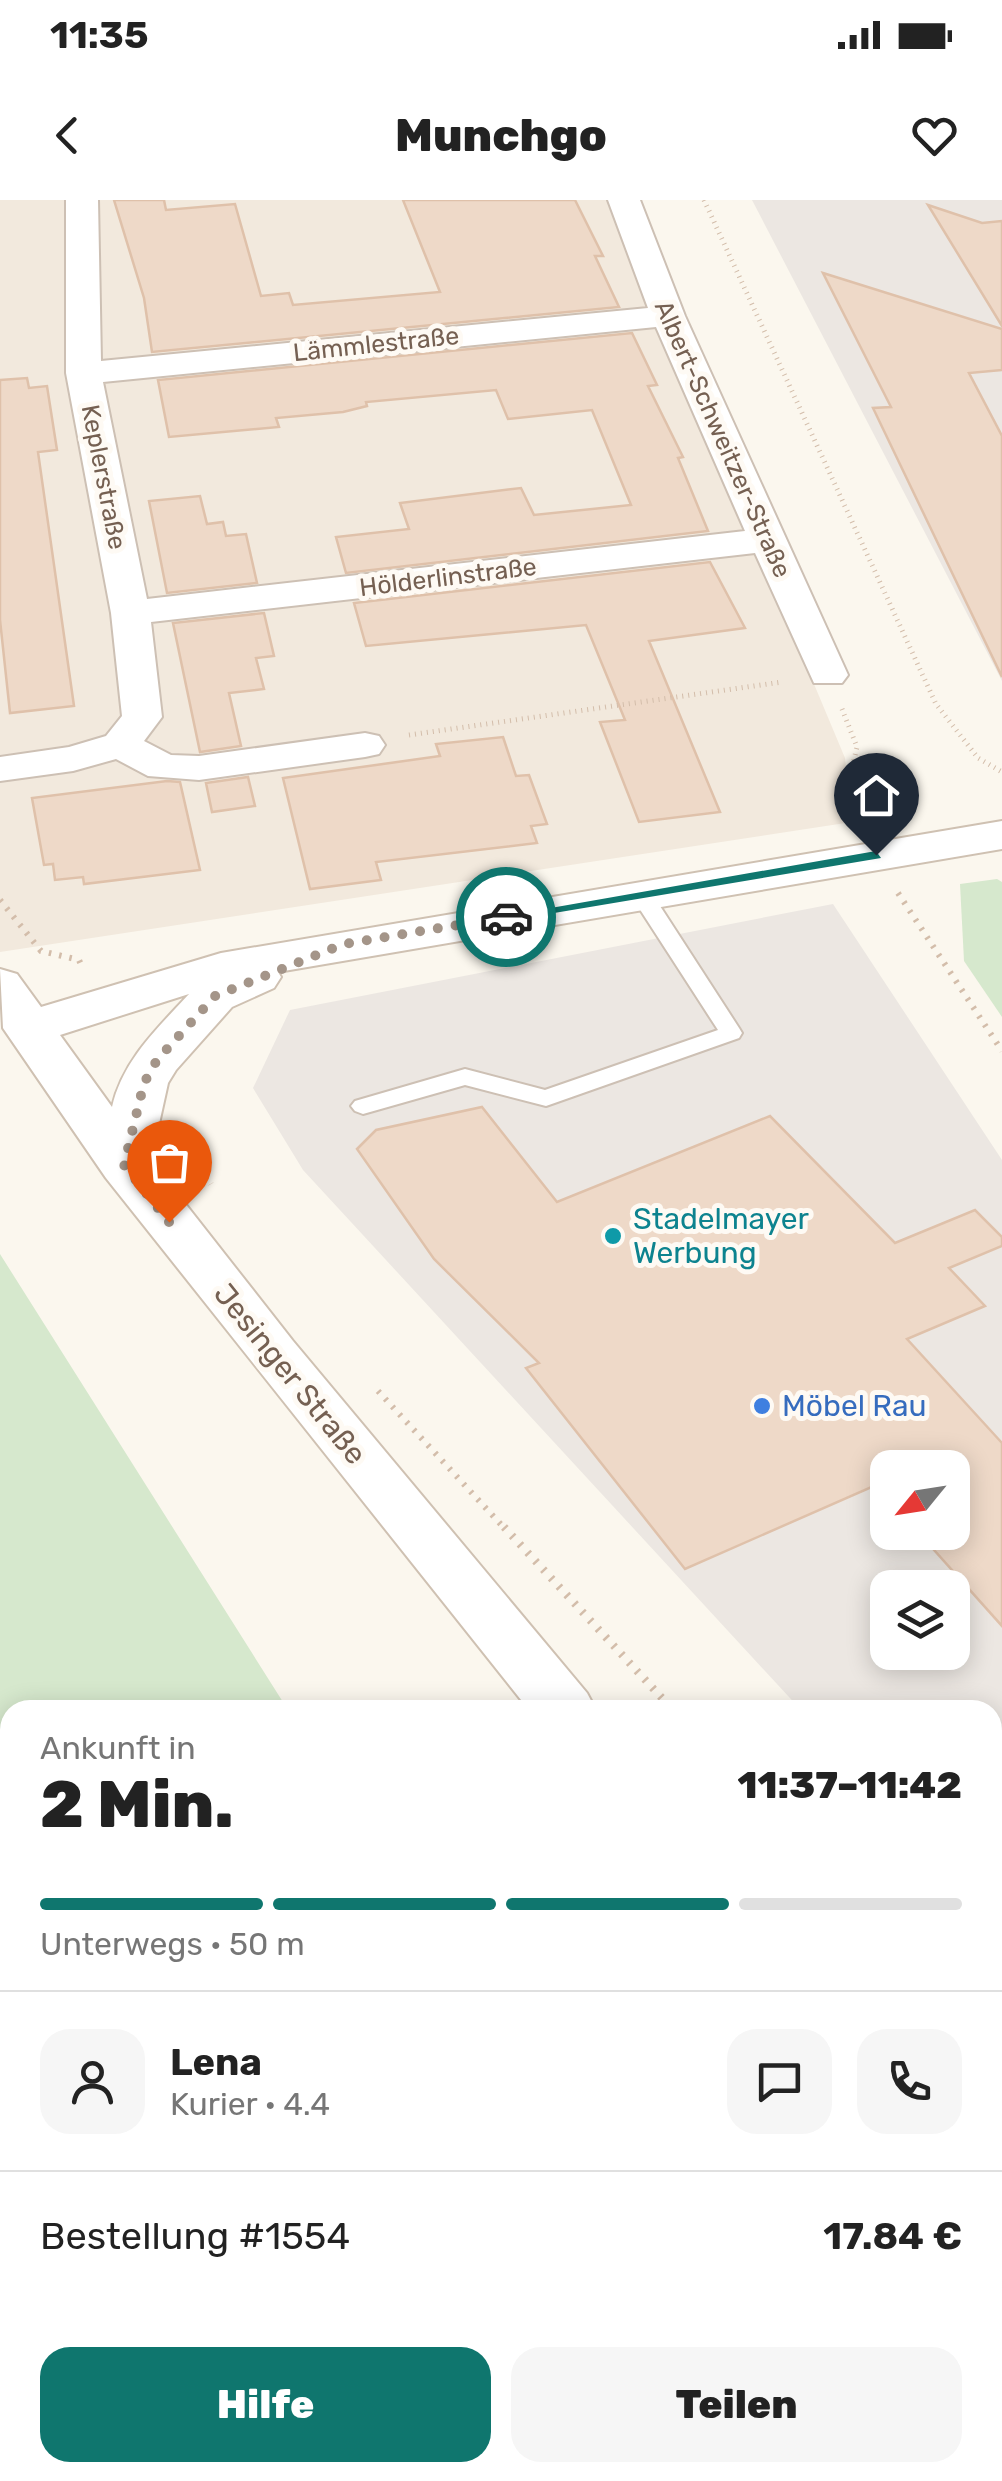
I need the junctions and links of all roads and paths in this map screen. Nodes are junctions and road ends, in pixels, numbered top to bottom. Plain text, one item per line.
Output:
1 (82, 200) edge
2 (624, 200) edge
3 (704, 200) edge
4 (668, 316) junction
5 (84, 373) junction
6 (766, 540) junction
7 (130, 613) junction
8 (828, 676) joint
9 (120, 745) junction
10 (365, 745) joint
11 (0, 769) edge
12 (1002, 772) edge
13 (1002, 835) edge
14 (641, 894) junction
15 (344, 944) junction
16 (0, 986) edge
17 (28, 1028) junction
18 (363, 1106) dead end
19 (178, 1126) dead end
20 (124, 1165) junction
21 (216, 1192) dead end
22 (374, 1386) dead end
23 (557, 1700) edge
24 (663, 1700) edge

1 - 5 street, Keplerstraße
2 - 4 street, Albert-Schweitzer-Straße
3 - 12 path
4 - 5 street, Lämmlestraße
4 - 6 street, Albert-Schweitzer-Straße
5 - 7 street, Keplerstraße
6 - 7 street, Hölderlinstraße
6 - 8 street, Albert-Schweitzer-Straße
7 - 9 street, Keplerstraße
8 - 10 path
9 - 10 street
9 - 11 street
13 - 14 street
14 - 15 street
14 - 18 lane
15 - 17 street
15 - 20 street
16 - 17 street, Jesinger Straße
17 - 20 street, Jesinger Straße
19 - 21 path
20 - 23 street, Jesinger Straße
22 - 24 path

